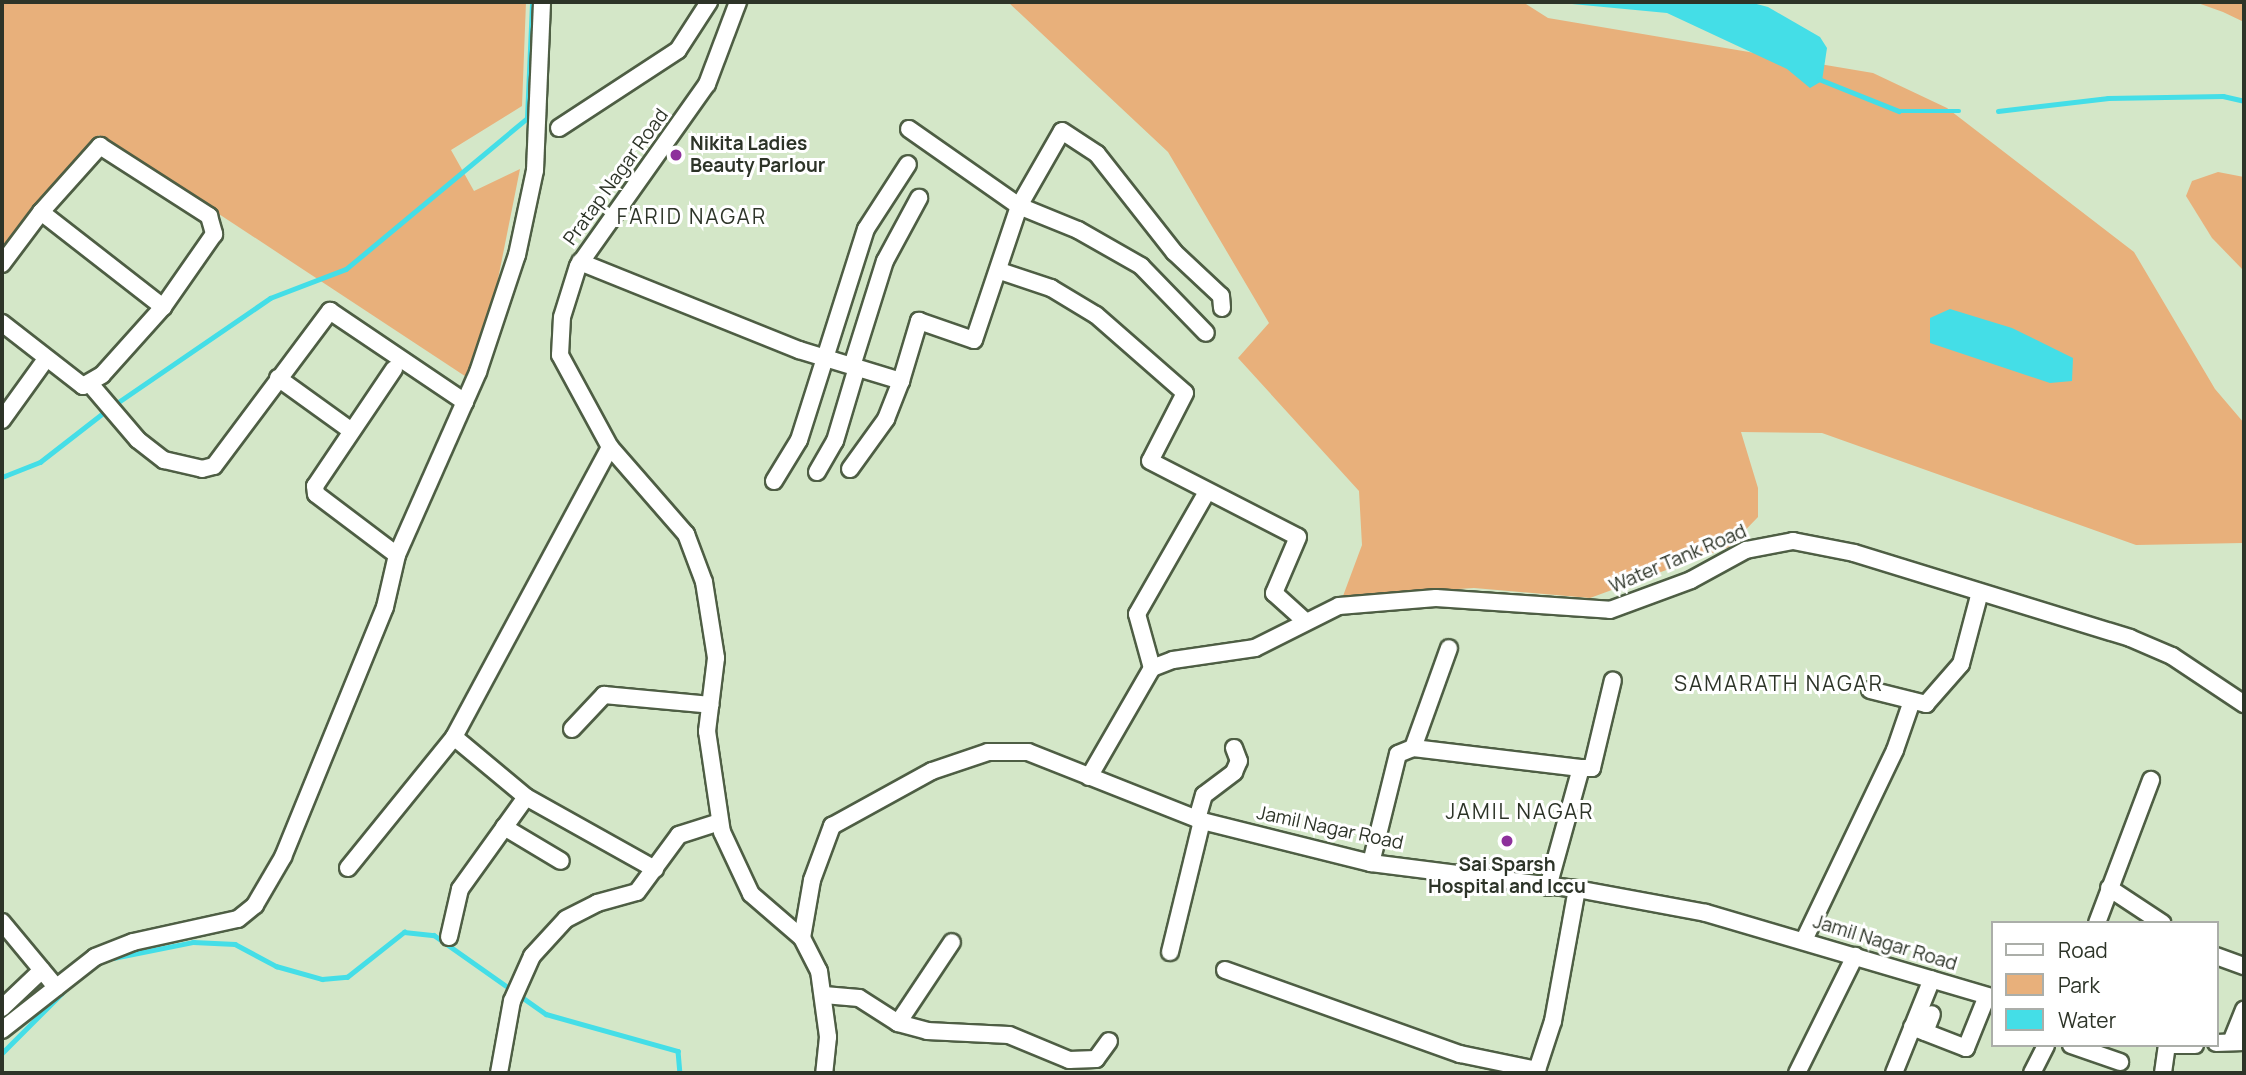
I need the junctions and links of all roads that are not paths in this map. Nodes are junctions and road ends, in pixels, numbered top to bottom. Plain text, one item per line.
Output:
1 (542, 2) edge
2 (709, 2) edge
3 (738, 2) edge
4 (559, 128) dead end
5 (909, 129) dead end
6 (908, 164) dead end
7 (919, 198) dead end
8 (1019, 206) junction
9 (41, 212) junction
10 (580, 262) junction
11 (2, 264) edge
12 (1000, 271) junction
13 (163, 307) junction
14 (1222, 308) dead end
15 (2, 323) edge
16 (1206, 333) dead end
17 (826, 358) junction
18 (46, 359) junction
19 (855, 367) junction
20 (394, 369) dead end
21 (278, 377) junction
22 (901, 381) junction
23 (95, 389) junction
24 (465, 402) junction
25 (2, 420) edge
26 (350, 430) junction
27 (610, 447) junction
28 (850, 469) dead end
29 (817, 472) dead end
30 (774, 481) dead end
31 (1207, 492) junction
32 (397, 555) junction
33 (1980, 592) junction
34 (1305, 621) junction
35 (1449, 648) dead end
36 (1152, 668) junction
37 (1612, 680) dead end
38 (1870, 690) dead end
39 (1912, 701) junction
40 (2244, 704) edge
41 (711, 705) junction
42 (572, 729) dead end
43 (454, 737) junction
44 (1234, 748) dead end
45 (1413, 748) junction
46 (1581, 768) junction
47 (1088, 777) junction
48 (2151, 780) dead end
49 (526, 797) junction
50 (1200, 820) junction
51 (720, 822) junction
52 (504, 827) junction
53 (561, 861) dead end
54 (1371, 863) junction
55 (348, 868) dead end
56 (655, 869) junction
57 (1548, 887) junction
58 (2109, 888) junction
59 (1577, 889) junction
60 (2098, 921) edge
61 (2159, 921) edge
62 (2, 922) edge
63 (449, 937) dead end
64 (802, 938) junction
65 (1804, 940) junction
66 (952, 942) dead end
67 (1170, 952) dead end
68 (1855, 956) junction
69 (2218, 958) edge
70 (2244, 966) edge
71 (42, 970) junction
72 (1225, 970) dead end
73 (1932, 979) junction
74 (56, 987) junction
75 (824, 995) junction
76 (1990, 997) edge
77 (2, 1008) edge
78 (2244, 1009) edge
79 (1932, 1014) dead end
80 (898, 1023) junction
81 (2, 1030) edge
82 (1919, 1030) junction
83 (1109, 1041) dead end
84 (2231, 1042) edge
85 (2045, 1047) edge
86 (2077, 1047) edge
87 (2167, 1047) edge
88 (2120, 1062) dead end
89 (1536, 1072) edge
90 (2038, 1072) edge
91 (499, 1073) edge
92 (824, 1073) edge
93 (1797, 1073) edge
94 (1894, 1073) edge
95 (2163, 1073) edge

1 - 24 street
2 - 4 street
3 - 10 street, Pratap Nagar Road
5 - 8 street
6 - 17 street
7 - 19 street
8 - 12 street
8 - 14 street
8 - 16 street
9 - 11 street
9 - 13 street
9 - 13 street
10 - 17 street
10 - 27 street, Pratap Nagar Road
12 - 22 street
12 - 31 street
13 - 23 street
15 - 18 street
17 - 19 street
17 - 30 street
18 - 23 street
18 - 25 street
19 - 22 street
19 - 29 street
20 - 26 street
21 - 23 street
21 - 24 street
21 - 26 street
22 - 28 street
24 - 32 street
26 - 32 street
27 - 41 street, Pratap Nagar Road
27 - 43 street
31 - 34 street
31 - 36 street
32 - 74 street
33 - 34 street, Water Tank Road
33 - 39 street
33 - 40 street, Water Tank Road
34 - 36 street, Water Tank Road
35 - 45 street
36 - 47 street
37 - 46 street
38 - 39 street
39 - 65 street
41 - 42 street
41 - 51 street, Pratap Nagar Road
43 - 49 street
43 - 55 street
44 - 50 street
45 - 46 street
45 - 54 street
46 - 57 street
47 - 50 street, Jamil Nagar Road
47 - 64 street, Jamil Nagar Road
48 - 58 street
49 - 52 street
49 - 56 street
50 - 54 street, Jamil Nagar Road
50 - 67 street
51 - 56 street
51 - 64 street, Pratap Nagar Road
52 - 53 street
52 - 63 street
54 - 57 street, Jamil Nagar Road
56 - 91 street
57 - 59 street, Jamil Nagar Road
58 - 60 street
58 - 61 street
59 - 65 street, Jamil Nagar Road
59 - 89 street
62 - 71 street
64 - 75 street
65 - 68 street, Jamil Nagar Road
66 - 80 street
68 - 73 street, Jamil Nagar Road
68 - 93 street
69 - 70 street
71 - 74 street
71 - 77 street
72 - 89 street
73 - 76 street, Jamil Nagar Road
73 - 82 street
74 - 81 street
75 - 80 street
75 - 92 street
76 - 82 street
78 - 84 street
79 - 82 street
80 - 83 street
82 - 94 street
85 - 90 street
86 - 88 street
87 - 95 street

